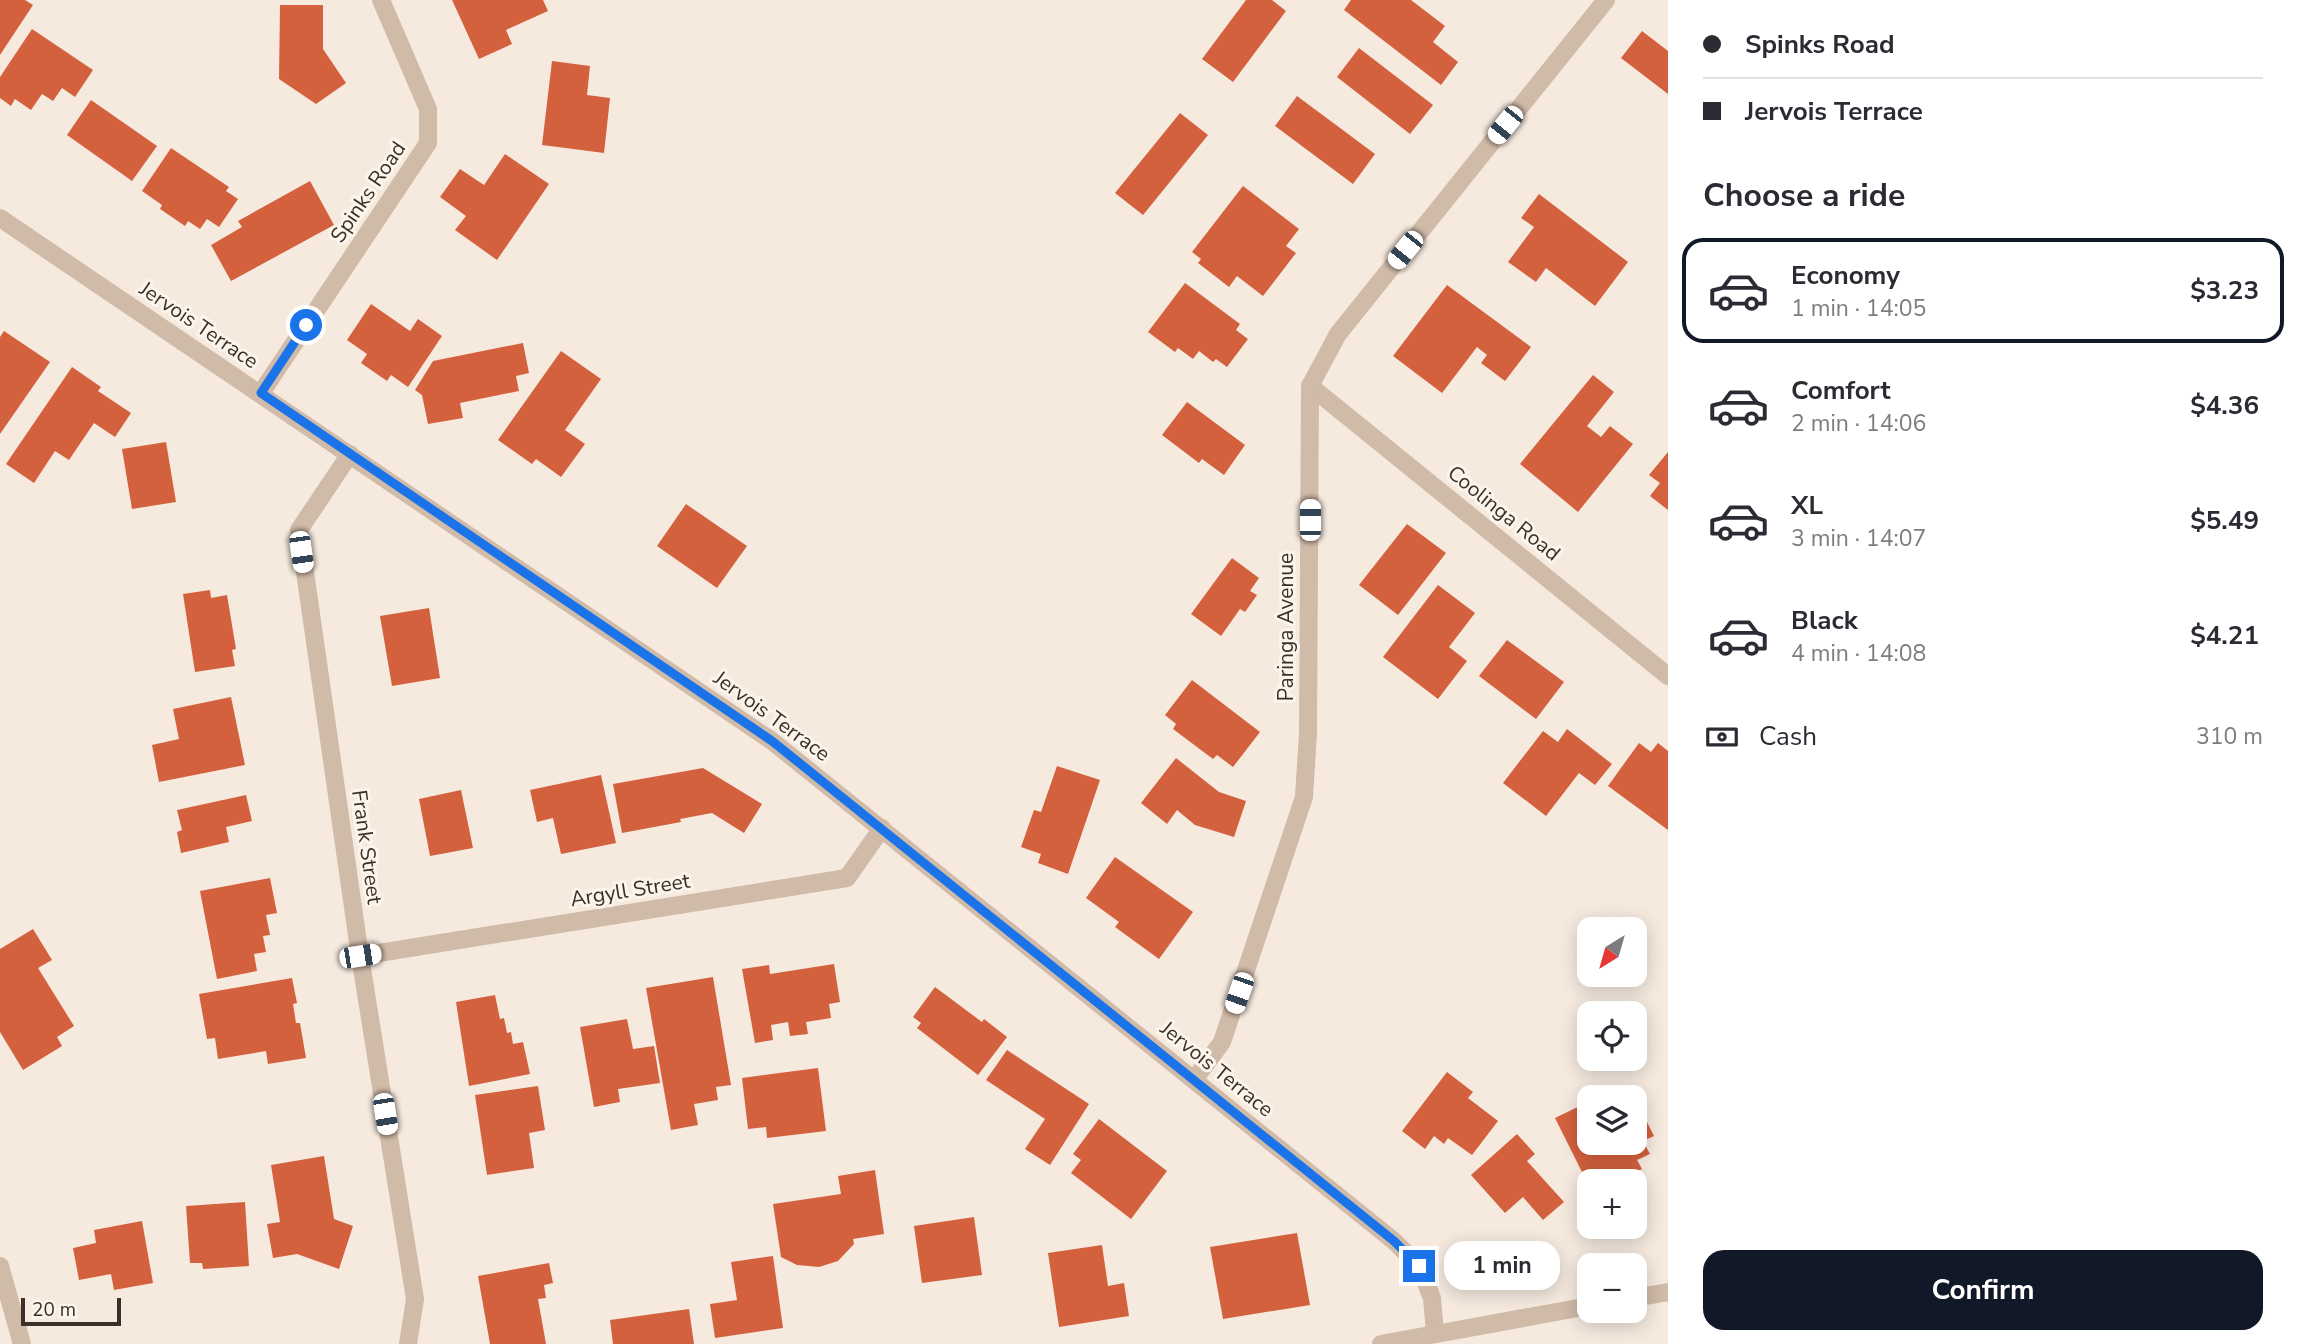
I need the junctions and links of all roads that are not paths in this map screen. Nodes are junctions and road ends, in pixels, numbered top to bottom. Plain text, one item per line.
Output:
1 (381, 0) edge
2 (1606, 0) edge
3 (0, 218) edge
4 (1310, 386) junction
5 (261, 393) junction
6 (350, 454) junction
7 (1668, 676) edge
8 (882, 828) junction
9 (360, 956) junction
10 (1194, 1080) junction
11 (0, 1266) edge
12 (1668, 1292) edge
13 (1647, 1296) edge
14 (1577, 1308) edge
15 (1435, 1333) junction
16 (22, 1344) edge
17 (408, 1344) edge
18 (1381, 1344) edge

1 - 5 street, Spinks Road
2 - 4 street, Paringa Avenue
3 - 5 street, Jervois Terrace
4 - 7 street, Coolinga Road
4 - 10 street, Paringa Avenue
5 - 6 street, Jervois Terrace
6 - 8 street, Jervois Terrace
6 - 9 street, Frank Street
8 - 9 street, Argyll Street
8 - 10 street, Jervois Terrace
9 - 17 street, Frank Street
10 - 15 street, Jervois Terrace
11 - 16 street
12 - 13 street
14 - 15 street
15 - 18 street

